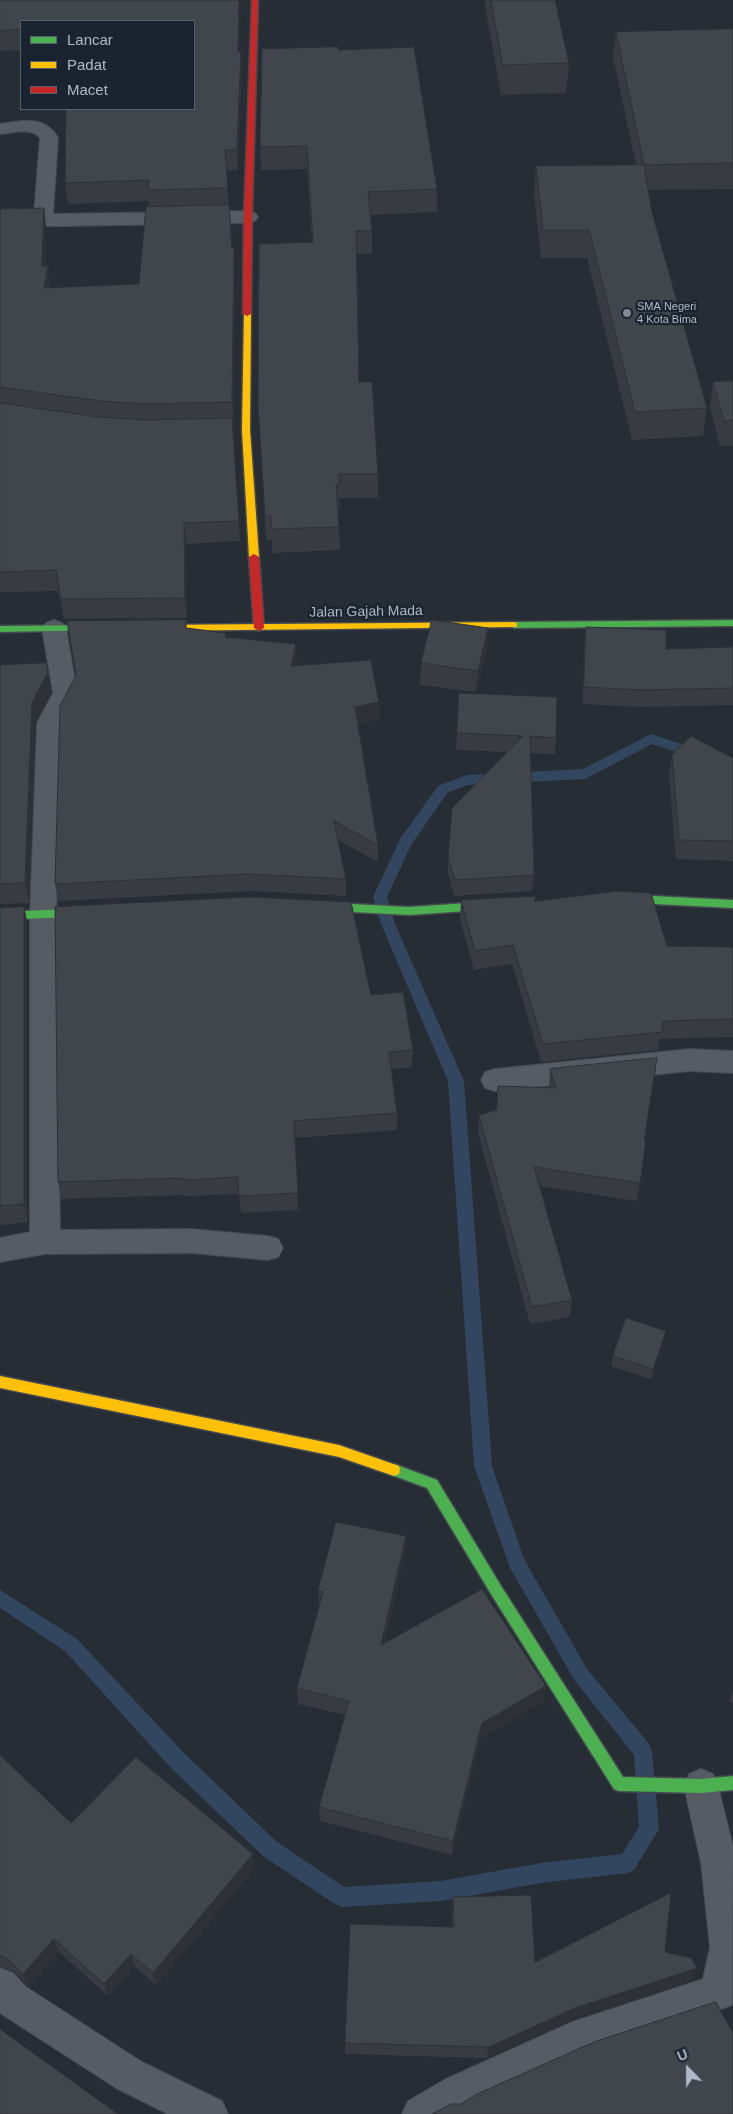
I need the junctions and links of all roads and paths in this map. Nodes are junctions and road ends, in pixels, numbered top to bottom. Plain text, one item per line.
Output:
1 (255, 0) edge
2 (0, 129) edge
3 (248, 217) junction
4 (43, 219) junction
5 (0, 221) edge
6 (733, 623) edge
7 (54, 628) junction
8 (122, 628) edge
9 (142, 628) edge
10 (259, 628) junction
11 (0, 629) edge
12 (607, 898) edge
13 (508, 904) edge
14 (733, 904) edge
15 (306, 906) edge
16 (102, 912) edge
17 (43, 915) junction
18 (0, 916) edge
19 (733, 1062) edge
20 (495, 1080) dead end
21 (45, 1242) junction
22 (268, 1248) dead end
23 (0, 1250) edge
24 (0, 1382) edge
25 (717, 1785) edge
26 (0, 1986) edge
27 (209, 2114) edge
28 (420, 2114) edge

1 - 3 street
2 - 4 street
3 - 4 street
3 - 10 street
4 - 5 street
6 - 10 street, Jalan Gajah Mada
7 - 8 street
7 - 11 street
7 - 17 street
9 - 10 street, Jalan Gajah Mada
12 - 14 street
13 - 15 street
16 - 17 street
17 - 18 street
17 - 21 street
19 - 20 street
21 - 22 street
21 - 23 street
24 - 25 street
25 - 28 street
26 - 27 street

